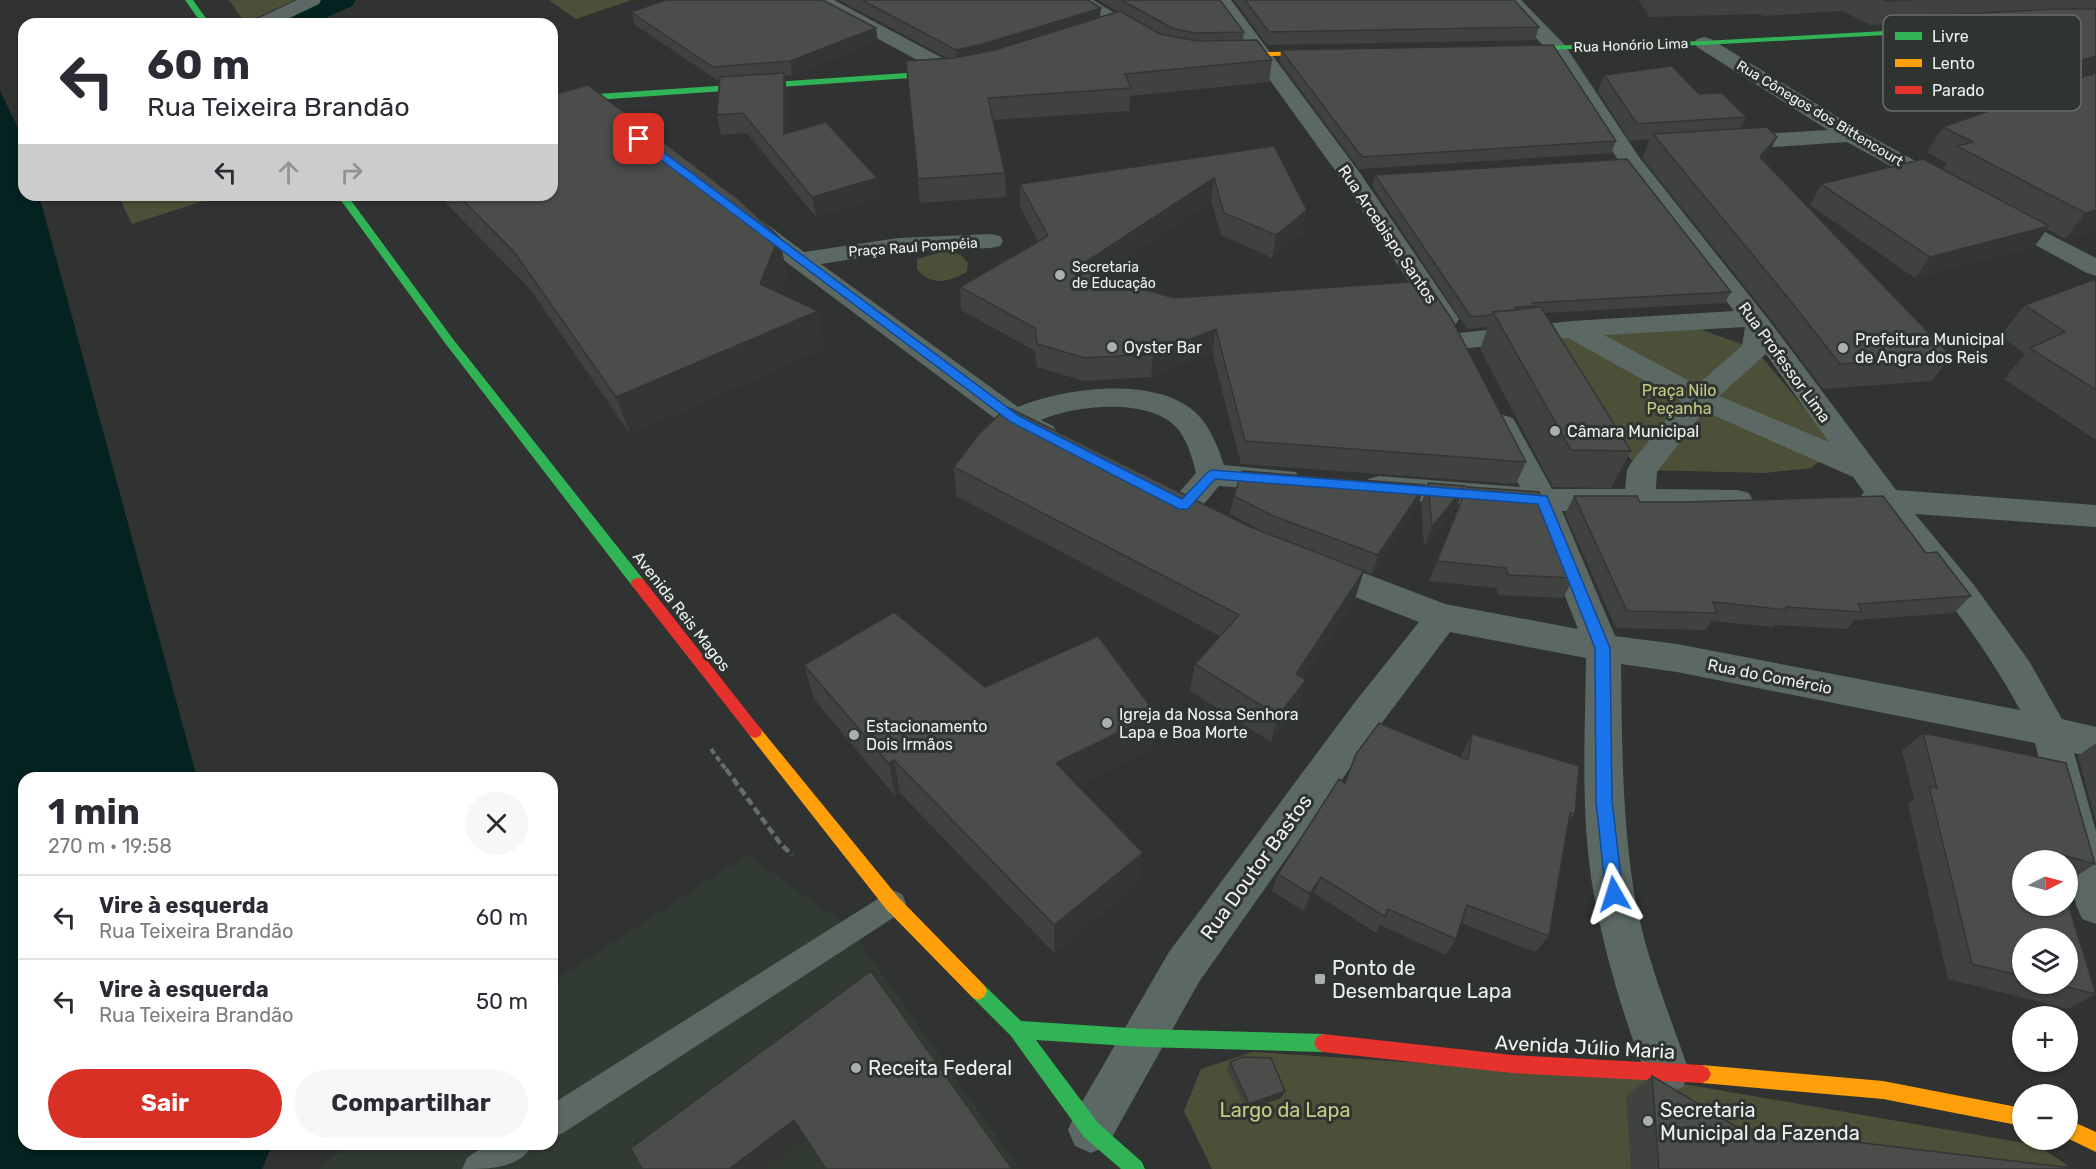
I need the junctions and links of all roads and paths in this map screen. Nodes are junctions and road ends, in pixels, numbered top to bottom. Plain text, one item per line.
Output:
1 (189, 0) edge
2 (312, 0) edge
3 (820, 0) edge
4 (1079, 0) edge
5 (1221, 0) edge
6 (1510, 0) edge
7 (202, 18) edge
8 (274, 18) edge
9 (1128, 28) joint
10 (1098, 31) edge
11 (1883, 33) edge
12 (1704, 43) junction
13 (1557, 48) junction
14 (1497, 49) edge
15 (1344, 53) edge
16 (1206, 55) edge
17 (1261, 55) junction
18 (960, 71) joint
19 (586, 98) junction
20 (558, 100) edge
21 (614, 119) edge
22 (1851, 135) junction
23 (1714, 144) edge
24 (1963, 196) edge
25 (346, 201) edge
26 (725, 204) edge
27 (1984, 207) edge
28 (991, 241) dead end
29 (799, 260) junction
30 (2096, 268) edge
31 (1756, 321) junction
32 (1572, 329) junction
33 (1459, 340) junction
34 (1476, 372) edge
35 (1699, 399) junction
36 (1493, 404) edge
37 (1015, 419) junction
38 (1068, 446) edge
39 (1617, 462) edge
40 (1867, 471) junction
41 (1212, 475) junction
42 (1317, 482) edge
43 (1353, 485) edge
44 (1542, 500) junction
45 (1851, 500) edge
46 (1886, 500) junction
47 (1769, 501) edge
48 (1640, 502) junction
49 (2096, 516) edge
50 (1214, 522) edge
51 (1288, 556) edge
52 (1442, 617) junction
53 (1602, 648) junction
54 (2050, 731) junction
55 (2096, 743) edge
56 (892, 903) junction
57 (2096, 905) edge
58 (1017, 1030) junction
59 (1144, 1038) junction
60 (1667, 1071) junction
61 (2012, 1115) edge
62 (558, 1118) edge
63 (1090, 1130) junction
64 (2078, 1133) edge
65 (2096, 1142) edge
66 (508, 1150) edge
67 (478, 1169) edge
68 (1135, 1169) edge

1 - 7 main road
2 - 8 street
3 - 18 street
4 - 9 street
5 - 17 street, Rua Arcebispo Santos
6 - 13 street, Rua Professor Lima
9 - 10 main road
11 - 12 main road, Rua Honório Lima
12 - 13 main road, Rua Honório Lima
12 - 22 street, Rua Cônegos dos Bittencourt
13 - 14 main road, Rua Honório Lima
13 - 31 street, Rua Professor Lima
15 - 17 main road
16 - 17 main road
17 - 33 street, Rua Arcebispo Santos
18 - 19 main road
19 - 20 main road
19 - 21 street
22 - 23 street
22 - 24 street, Rua Cônegos dos Bittencourt
25 - 56 main road, Avenida Reis Magos
26 - 29 street
27 - 30 street
28 - 29 street, Praça Raul Pompéia
29 - 37 street
31 - 32 street
31 - 35 street
31 - 40 street, Rua Professor Lima
32 - 33 street
32 - 35 street
33 - 34 street, Rua Arcebispo Santos
35 - 40 street
35 - 48 street
36 - 44 street
37 - 38 street
37 - 41 street
39 - 48 street
40 - 46 street, Rua Professor Lima
41 - 42 street
41 - 50 street
43 - 44 street
44 - 48 street
44 - 53 street
45 - 46 street
46 - 49 street
46 - 54 street, Rua Professor Lima
47 - 48 street
51 - 52 street, Rua do Comércio
52 - 53 street, Rua do Comércio
52 - 59 street, Rua Doutor Bastos
53 - 54 street, Rua do Comércio
53 - 60 street
54 - 55 street, Rua do Comércio
54 - 57 street, Rua Professor Lima
56 - 58 main road, Avenida Reis Magos
56 - 62 lane
58 - 59 main road
58 - 63 main road, Avenida Reis Magos
59 - 60 main road, Avenida Júlio Maria
59 - 63 street, Rua Doutor Bastos
60 - 61 main road, Avenida Júlio Maria
63 - 68 main road, Avenida Reis Magos
64 - 65 main road
66 - 67 lane

